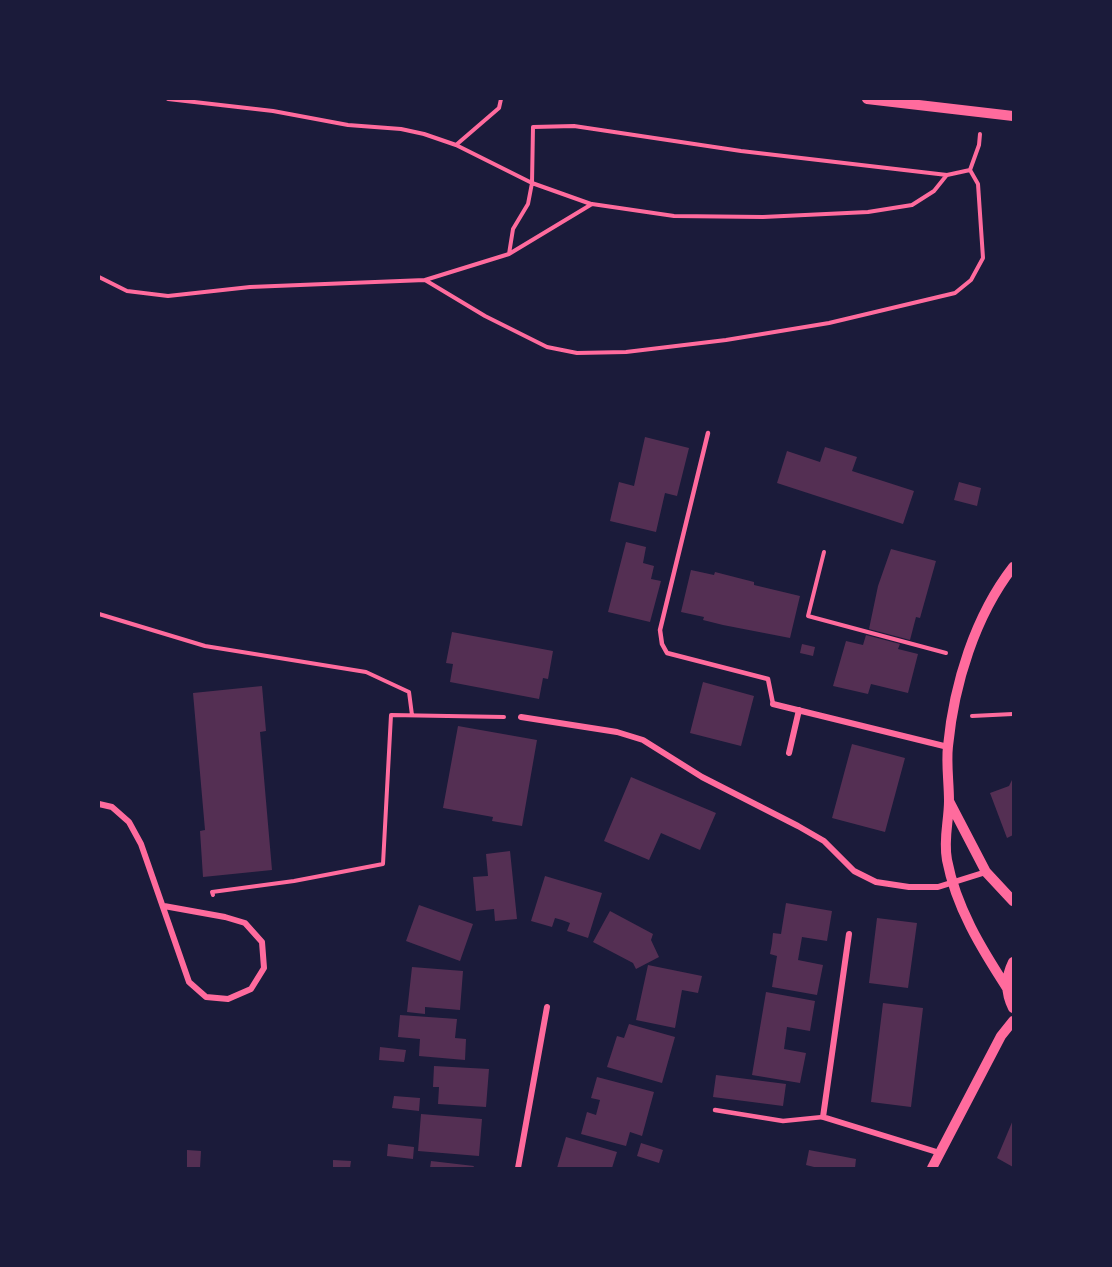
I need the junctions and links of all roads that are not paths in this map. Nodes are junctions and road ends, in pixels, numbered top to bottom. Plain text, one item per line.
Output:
1 (867, 99) edge
2 (1013, 116) edge
3 (708, 433) dead end
4 (1013, 567) edge
5 (773, 704) joint
6 (799, 710) junction
7 (521, 717) road end
8 (948, 747) junction
9 (789, 753) dead end
10 (949, 801) junction
11 (99, 804) edge
12 (986, 872) junction
13 (953, 883) junction
14 (1013, 901) edge
15 (164, 906) junction
16 (849, 934) dead end
17 (1013, 962) edge
18 (1007, 988) junction
19 (547, 1007) dead end
20 (1013, 1008) edge
21 (1013, 1021) edge
22 (715, 1110) dead end
23 (823, 1117) junction
24 (940, 1153) junction
25 (518, 1168) edge
26 (932, 1168) edge

1 - 2 street
3 - 5 lane
4 - 8 street
5 - 6 street
6 - 8 street
6 - 9 street
7 - 13 street
8 - 10 street
10 - 12 street
10 - 13 street
11 - 15 street
12 - 13 street
12 - 14 street
13 - 18 street
15 - 15 street
16 - 23 street
17 - 18 street
18 - 20 street
19 - 25 street
21 - 24 street
22 - 23 lane
23 - 24 street
24 - 26 street

